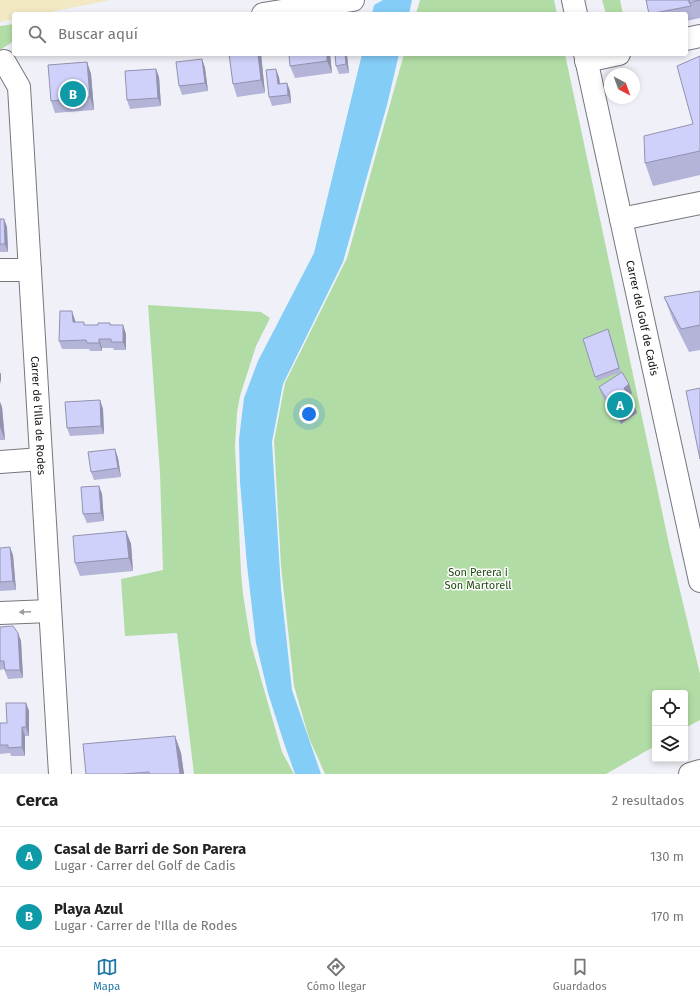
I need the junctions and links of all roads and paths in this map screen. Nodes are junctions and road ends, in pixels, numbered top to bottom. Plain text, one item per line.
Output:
1 (353, 0) edge
2 (573, 0) edge
3 (276, 12) edge
4 (576, 12) edge
5 (700, 36) edge
6 (688, 39) edge
7 (602, 56) edge
8 (586, 58) edge
9 (7, 59) edge
10 (700, 203) edge
11 (621, 219) junction
12 (0, 270) edge
13 (30, 270) junction
14 (41, 459) junction
15 (0, 462) edge
16 (700, 581) edge
17 (50, 611) junction
18 (0, 614) edge
19 (700, 771) edge
20 (60, 774) edge
21 (690, 774) edge

1 - 3 street
2 - 4 street
5 - 6 street
7 - 8 street
8 - 11 street, Carrer del Golf de Cadis
9 - 13 street, Carrer de l'Illa de Rodes
10 - 11 street
11 - 16 street, Carrer del Golf de Cadis
12 - 13 street
13 - 14 street, Carrer de l'Illa de Rodes
14 - 15 street
14 - 17 street, Carrer de l'Illa de Rodes
17 -> 18 street
17 - 20 street, Carrer de l'Illa de Rodes
19 - 21 street

